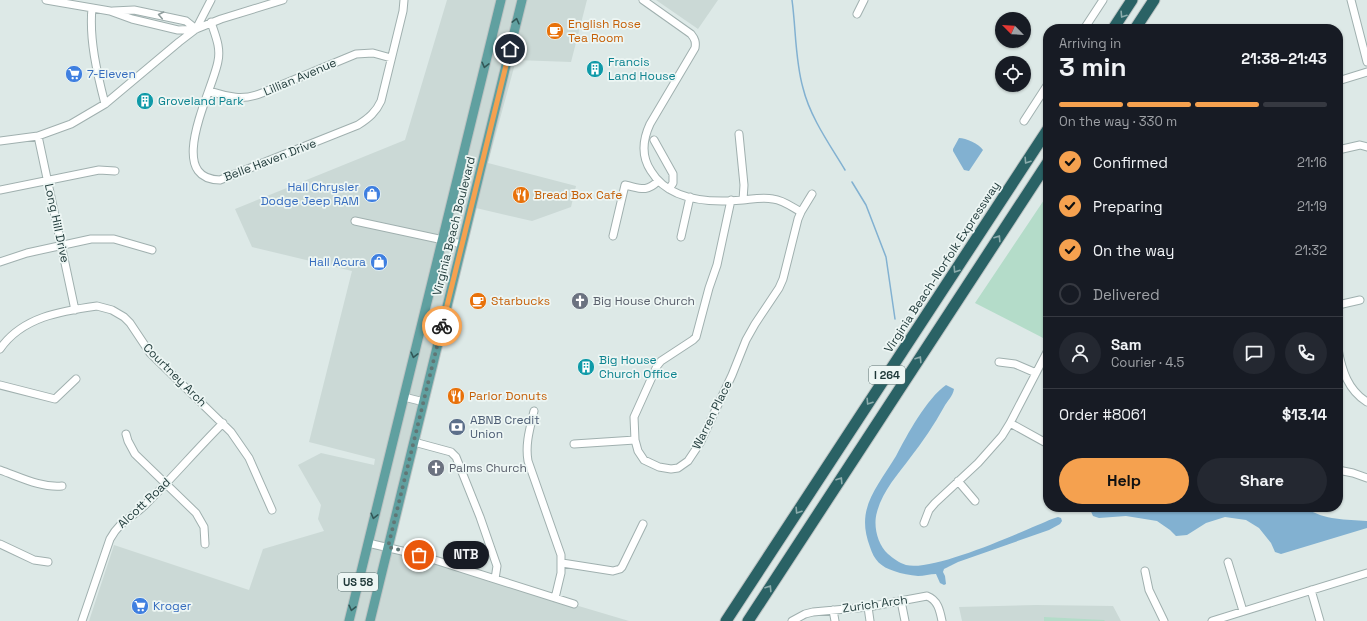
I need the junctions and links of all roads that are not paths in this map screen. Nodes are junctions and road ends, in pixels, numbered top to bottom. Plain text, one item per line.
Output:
1 (46, 0) edge
2 (211, 0) edge
3 (283, 0) edge
4 (404, 0) edge
5 (501, 0) edge
6 (522, 0) edge
7 (644, 0) edge
8 (864, 0) edge
9 (1103, 0) edge
10 (1132, 0) edge
11 (1154, 0) edge
12 (1351, 0) edge
13 (92, 8) junction
14 (110, 11) junction
15 (857, 14) dead end
16 (211, 22) junction
17 (1087, 24) edge
18 (1116, 24) edge
19 (1138, 24) edge
20 (196, 29) junction
21 (391, 58) junction
22 (1367, 62) edge
23 (1367, 72) edge
24 (1343, 79) edge
25 (209, 91) junction
26 (1043, 91) edge
27 (105, 104) junction
28 (1024, 121) dead end
29 (739, 134) dead end
30 (38, 136) junction
31 (1043, 137) edge
32 (654, 140) dead end
33 (0, 141) edge
34 (1367, 147) edge
35 (1343, 149) edge
36 (1043, 170) edge
37 (115, 171) dead end
38 (48, 181) junction
39 (658, 181) junction
40 (669, 189) junction
41 (0, 190) edge
42 (812, 194) dead end
43 (690, 197) junction
44 (731, 200) junction
45 (743, 200) junction
46 (801, 212) junction
47 (355, 221) dead end
48 (613, 236) dead end
49 (681, 237) dead end
50 (441, 240) junction
51 (462, 244) junction
52 (61, 246) junction
53 (152, 250) dead end
54 (0, 262) edge
55 (1360, 300) dead end
56 (1343, 304) edge
57 (75, 310) junction
58 (0, 349) edge
59 (1043, 360) edge
60 (999, 362) dead end
61 (1343, 370) edge
62 (1036, 373) junction
63 (76, 379) dead end
64 (0, 385) edge
65 (404, 397) junction
66 (424, 402) junction
67 (1367, 402) edge
68 (534, 411) dead end
69 (223, 423) junction
70 (1010, 423) junction
71 (126, 434) dead end
72 (635, 440) junction
73 (1043, 441) edge
74 (414, 442) junction
75 (574, 444) dead end
76 (0, 470) edge
77 (1343, 471) edge
78 (1367, 478) edge
79 (958, 482) junction
80 (166, 483) junction
81 (62, 486) dead end
82 (976, 501) dead end
83 (272, 510) dead end
84 (924, 523) dead end
85 (642, 524) dead end
86 (368, 543) junction
87 (0, 544) edge
88 (205, 544) dead end
89 (388, 547) junction
90 (48, 562) dead end
91 (1228, 562) dead end
92 (562, 563) junction
93 (1145, 571) dead end
94 (1367, 573) edge
95 (495, 579) junction
96 (1312, 590) junction
97 (554, 598) junction
98 (901, 601) junction
99 (574, 604) dead end
100 (868, 607) junction
101 (833, 610) junction
102 (1243, 611) junction
103 (82, 621) edge
104 (349, 621) edge
105 (370, 621) edge
106 (726, 621) edge
107 (748, 621) edge
108 (793, 621) edge
109 (835, 621) edge
110 (870, 621) edge
111 (905, 621) edge
112 (942, 621) edge
113 (1164, 621) edge
114 (1212, 621) edge
115 (1320, 621) edge

1 - 13 street
2 - 20 street
3 - 16 street
4 - 21 street, Belle Haven Drive
5 -> 50 main road, Virginia Beach Boulevard / US 58
51 -> 6 main road, Virginia Beach Boulevard / US 58
7 - 39 street
8 - 15 street
9 - 17 street
10 -> 18 highway
11 - 19 highway
12 - 22 street
13 - 14 street
13 - 27 street
14 - 20 street
20 -> 14 street
16 - 20 street
16 - 25 street, Belle Haven Drive
20 - 27 street
21 - 25 street, Lillian Avenue
21 - 25 street, Belle Haven Drive
23 - 24 street
26 - 28 street
27 - 30 street
29 - 45 street
30 - 33 street
30 - 38 street, Long Hill Drive
31 -> 106 highway, Virginia Beach-Norfolk Expressway / I 264
32 - 40 street
34 - 35 street
107 -> 36 highway, I 264
37 - 38 street
38 - 41 street
38 - 52 street, Long Hill Drive
39 - 40 street
39 - 48 street
40 - 43 street
42 - 46 street, Warren Place
43 - 44 street
43 - 49 street
44 - 45 street
44 - 72 street, Warren Place
45 - 46 street
46 - 72 street, Warren Place
47 - 50 street
50 - 51 street
50 -> 65 main road, Virginia Beach Boulevard / US 58
51 - 66 main road, Virginia Beach Boulevard / US 58
52 - 53 street
52 - 54 street
52 - 57 street, Long Hill Drive
55 - 56 street
57 - 58 street, Courtney Arch
57 - 69 street, Courtney Arch
59 - 62 street
60 - 62 street
61 - 67 street
62 - 70 street
63 - 64 street
65 - 66 street
65 -> 86 main road, Virginia Beach Boulevard / US 58
66 - 74 main road, Virginia Beach Boulevard / US 58
68 - 92 street
69 - 80 street, Alcott Road
69 - 83 street, Courtney Arch
70 - 73 street
70 - 79 street
71 - 80 street
72 - 75 street
74 - 89 main road, Virginia Beach Boulevard / US 58
74 - 95 street
76 - 81 street
77 - 78 street
79 - 82 street
79 - 84 street
80 - 88 street
80 - 103 street, Alcott Road
85 - 92 street
86 - 89 street
86 -> 104 main road, Virginia Beach Boulevard / US 58
87 - 90 street
89 - 95 street
89 - 105 main road, Virginia Beach Boulevard / US 58
91 - 102 street
92 - 97 street
93 - 113 street
94 - 96 street
95 - 97 street
96 - 102 street
96 - 115 street
97 - 99 street
98 - 100 street, Zurich Arch
98 - 111 street
98 - 112 street, Zurich Arch
100 - 101 street, Zurich Arch
100 - 110 street
101 - 108 street, Zurich Arch
101 - 109 street
102 - 114 street

